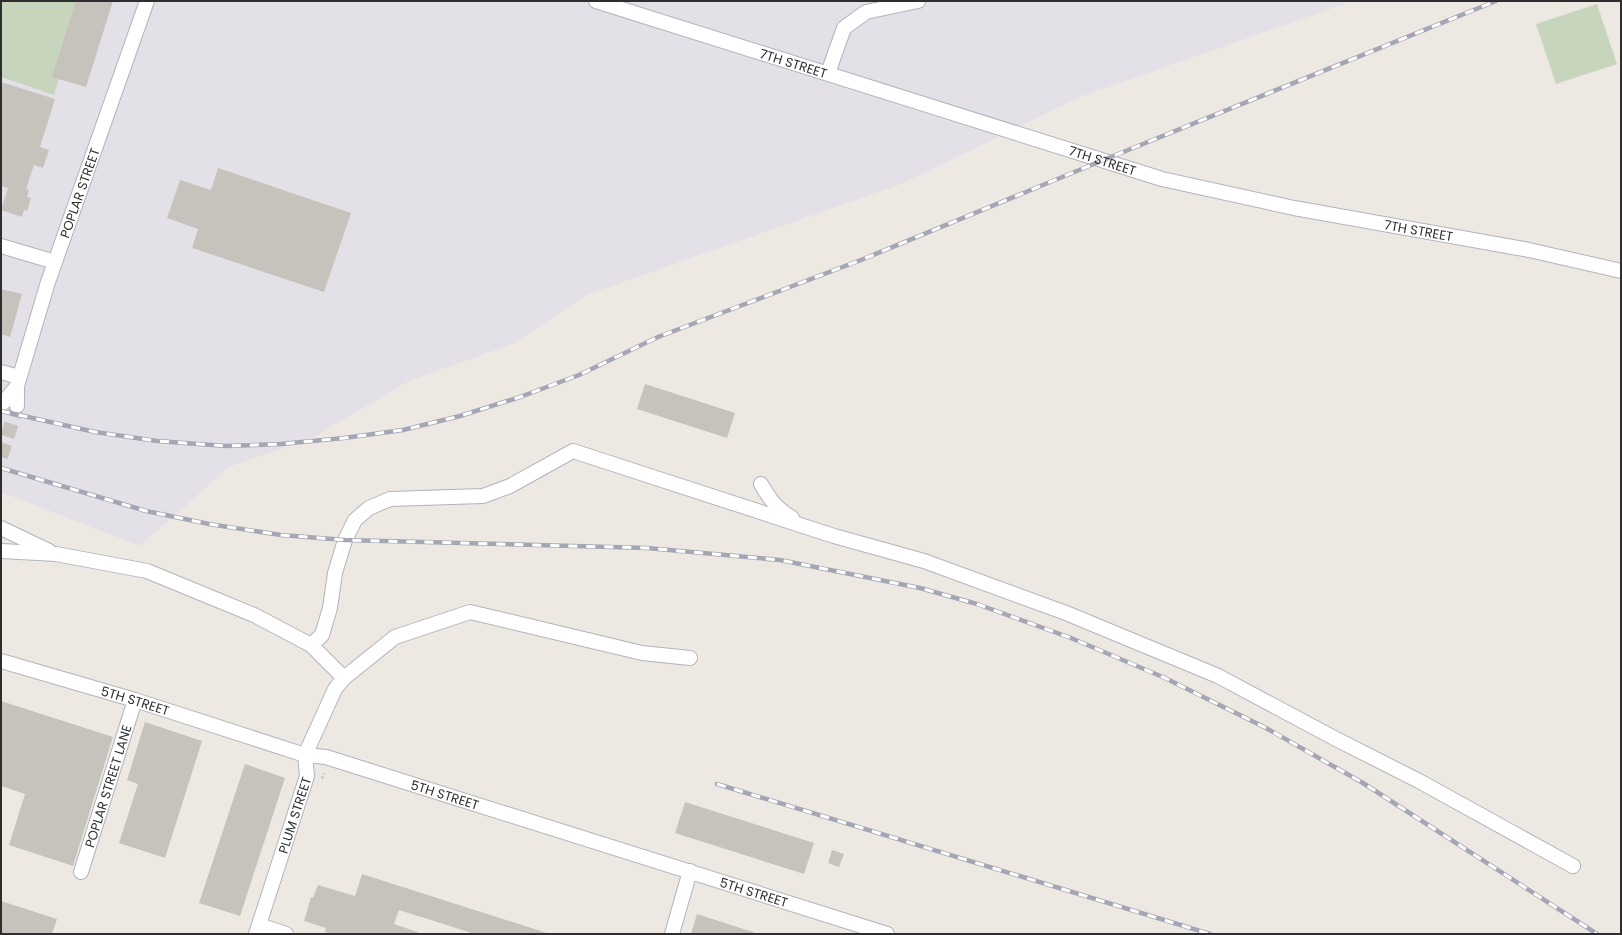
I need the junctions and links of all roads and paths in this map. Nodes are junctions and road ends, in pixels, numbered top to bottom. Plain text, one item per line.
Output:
1 (147, 1) edge
2 (596, 1) edge
3 (918, 1) edge
4 (828, 73) junction
5 (1, 246) edge
6 (55, 262) junction
7 (1621, 271) edge
8 (1, 372) edge
9 (18, 382) junction
10 (3, 403) tunnel mouth
11 (17, 406) tunnel mouth
12 (761, 484) dead end
13 (804, 526) junction
14 (1, 528) edge
15 (1, 551) edge
16 (56, 554) junction
17 (311, 645) junction
18 (690, 658) dead end
19 (1, 661) edge
20 (344, 678) junction
21 (135, 700) junction
22 (305, 755) junction
23 (1573, 866) dead end
24 (690, 871) junction
25 (81, 872) dead end
26 (257, 929) edge
27 (286, 934) edge
28 (672, 934) edge
29 (887, 934) edge

1 - 6 street, POPLAR STREET
2 - 4 street, 7TH STREET
3 - 4 street
4 - 7 street, 7TH STREET
5 - 6 street
6 - 9 street, POPLAR STREET
8 - 9 street
9 - 10 street, POPLAR STREET
9 - 11 street, POPLAR STREET
12 - 13 street
13 - 17 street
13 - 23 street
14 - 16 street
15 - 16 street
16 - 17 street
17 - 20 street
18 - 20 street, PLUM STREET
19 - 21 street, 5TH STREET
20 - 22 street, PLUM STREET
21 - 22 street, 5TH STREET
21 - 25 street, POPLAR STREET LANE
22 - 24 street, 5TH STREET
22 - 26 street, PLUM STREET
24 - 28 street
24 - 29 street, 5TH STREET
26 - 27 street

